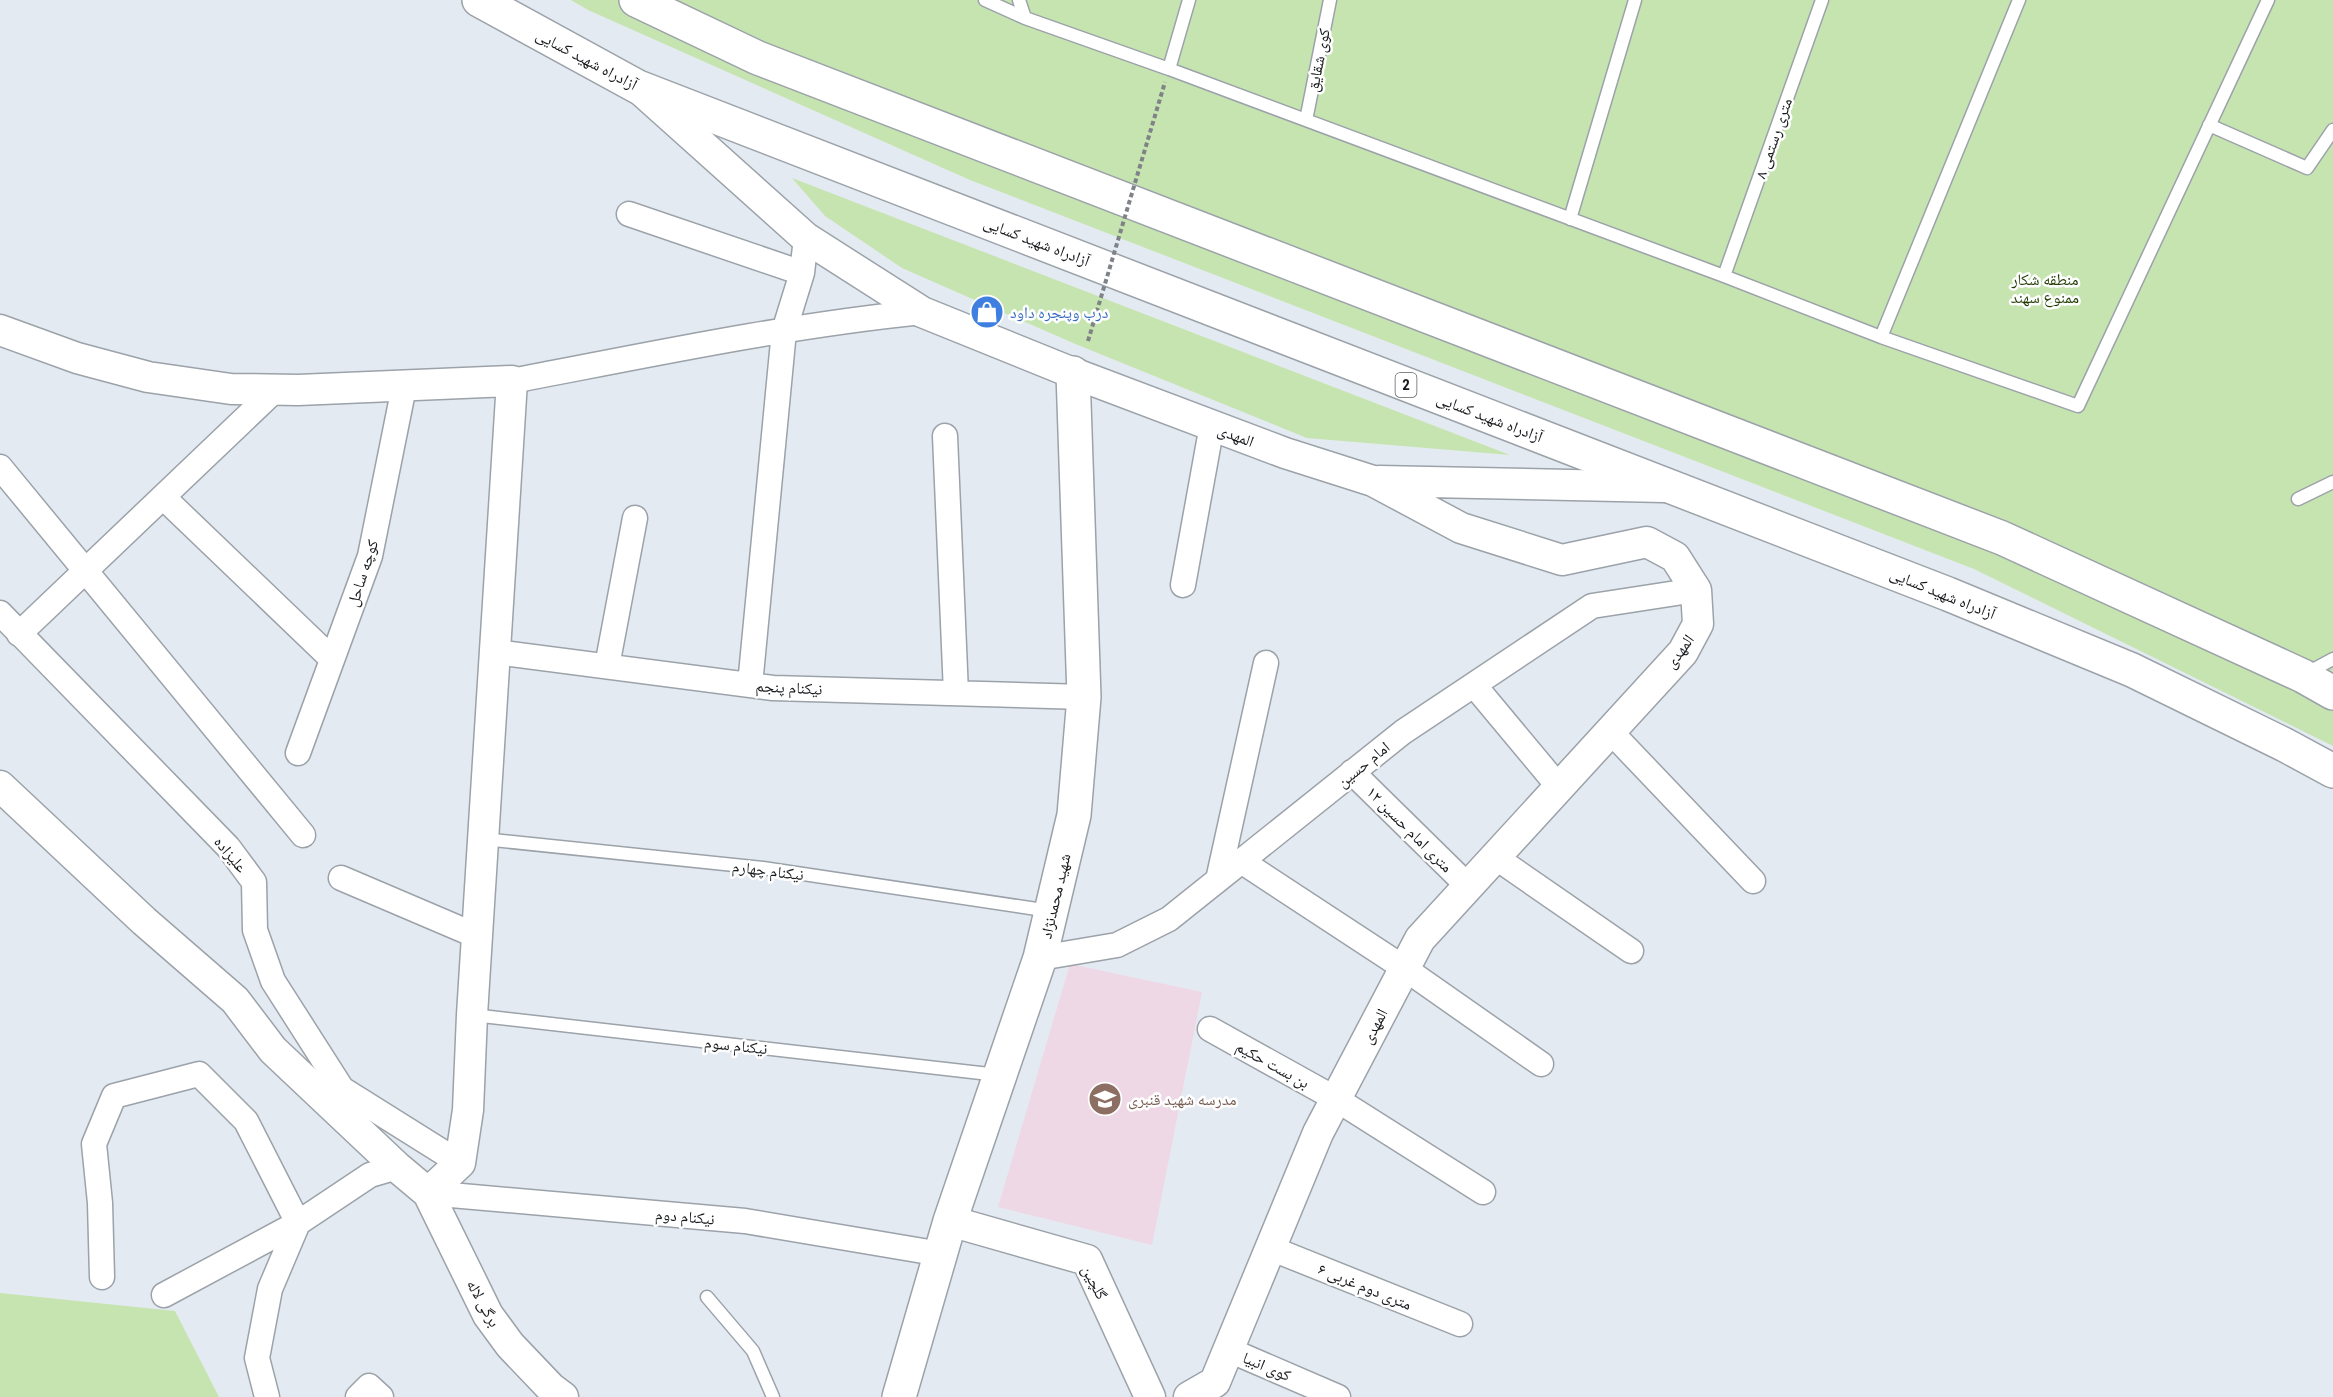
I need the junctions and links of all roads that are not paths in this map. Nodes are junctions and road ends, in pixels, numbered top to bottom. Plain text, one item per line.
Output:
1 (479, 0) edge
2 (636, 0) edge
3 (985, 0) edge
4 (1018, 0) edge
5 (1190, 0) edge
6 (1330, 0) edge
7 (1635, 0) edge
8 (1822, 0) edge
9 (2019, 0) edge
10 (2268, 0) edge
11 (1025, 18) junction
12 (1168, 69) junction
13 (638, 87) junction
14 (1306, 120) junction
15 (2209, 125) junction
16 (2333, 130) edge
17 (629, 214) dead end
18 (1570, 219) junction
19 (806, 238) junction
20 (802, 273) junction
21 (1724, 276) junction
22 (922, 312) junction
23 (0, 330) edge
24 (784, 331) junction
25 (1881, 337) junction
26 (1073, 373) junction
27 (512, 381) junction
28 (404, 387) junction
29 (275, 390) junction
30 (1212, 425) junction
31 (945, 436) dead end
32 (0, 467) edge
33 (1373, 481) junction
34 (2333, 482) edge
35 (1672, 488) junction
36 (163, 496) junction
37 (2298, 499) dead end
38 (635, 518) dead end
39 (86, 570) junction
40 (1183, 585) dead end
41 (1696, 590) junction
42 (0, 613) edge
43 (19, 634) junction
44 (495, 652) junction
45 (332, 659) junction
46 (2333, 659) edge
47 (1266, 663) dead end
48 (608, 666) junction
49 (2303, 676) junction
50 (750, 685) junction
51 (1474, 685) junction
52 (956, 693) junction
53 (2333, 693) edge
54 (1084, 697) junction
55 (1611, 731) junction
56 (298, 753) dead end
57 (2333, 771) edge
58 (1352, 772) junction
59 (0, 786) edge
60 (1559, 787) junction
61 (303, 836) dead end
62 (483, 839) junction
63 (1495, 856) junction
64 (1241, 861) junction
65 (341, 878) dead end
66 (1218, 880) junction
67 (1753, 881) dead end
68 (1468, 886) junction
69 (1052, 911) junction
70 (477, 936) junction
71 (1631, 951) dead end
72 (1040, 958) junction
73 (1404, 968) junction
74 (472, 1015) junction
75 (1210, 1029) dead end
76 (1541, 1064) dead end
77 (1000, 1075) junction
78 (1336, 1099) junction
79 (460, 1163) junction
80 (397, 1167) junction
81 (1482, 1192) dead end
82 (428, 1193) junction
83 (950, 1221) junction
84 (298, 1223) junction
85 (1270, 1248) junction
86 (941, 1254) junction
87 (102, 1277) dead end
88 (164, 1295) dead end
89 (707, 1297) dead end
90 (1460, 1324) dead end
91 (1229, 1350) junction
92 (267, 1397) edge
93 (358, 1397) edge
94 (381, 1397) edge
95 (563, 1397) edge
96 (773, 1397) edge
97 (899, 1397) edge
98 (1150, 1397) edge
99 (1189, 1397) edge
100 (1338, 1397) edge

1 - 13 main road, آزادراه شهید کسایی / 2
2 - 49 main road
3 - 11 lane
4 - 11 lane
5 - 12 lane
6 - 14 lane, کوی شقایق
7 - 18 lane
8 - 21 lane, ۸ متری رستمی
9 - 25 lane
10 - 15 lane
11 - 12 lane
12 - 14 lane
13 - 19 street, المهدی
13 - 35 main road, آزادراه شهید کسایی / 2
14 - 18 lane
15 - 16 lane
15 - 25 lane
17 - 20 street
18 - 21 lane
19 - 20 street
19 - 22 street, المهدی
20 - 24 street
21 - 25 lane
22 - 24 street
22 - 26 street, المهدی
23 - 29 street
24 - 27 street
24 - 50 street
26 - 30 street, المهدی
26 - 54 main road, شهید محمدنژاد
27 - 28 street
27 - 44 street
28 - 29 street
28 - 45 street, کوچه ساحل
29 - 36 street
30 - 33 street, المهدی
30 - 40 street
31 - 52 street
32 - 39 street
33 - 35 street
33 - 41 street, المهدی
34 - 37 lane
35 - 57 main road, آزادراه شهید کسایی / 2
36 - 39 street
36 - 45 street
38 - 48 street
39 - 43 street
39 - 61 street
41 - 51 street, امام حسین
41 - 55 street, المهدی
42 - 43 street, علیزاده
43 - 79 street, علیزاده
44 - 48 street, نیکنام پنجم
44 - 62 street
45 - 56 street, کوچه ساحل
46 - 49 lane
47 - 66 street
48 - 50 street, نیکنام پنجم
49 - 53 main road
50 - 52 street, نیکنام پنجم
51 - 58 street, امام حسین
51 - 60 street
52 - 54 street, نیکنام پنجم
54 - 69 main road, شهید محمدنژاد
55 - 60 street, المهدی
55 - 67 street
58 - 64 street, امام حسین
58 - 68 street, ۱۲ متری امام حسین
59 - 80 street
60 - 63 street, المهدی
62 - 69 lane, نیکنام چهارم
62 - 70 street
63 - 68 street, المهدی
63 - 71 street
64 - 66 street, امام حسین
64 - 73 street
65 - 70 street
66 - 72 street, امام حسین
68 - 73 street, المهدی
69 - 72 main road, شهید محمدنژاد
70 - 74 street
72 - 77 main road, شهید محمدنژاد
73 - 76 street
73 - 78 street, المهدی
74 - 77 lane, نیکنام سوم
74 - 79 street
75 - 78 street, بن بست حکیم
77 - 83 main road, شهید محمدنژاد
78 - 81 street, بن بست حکیم
78 - 85 street, المهدی
79 - 82 street
80 - 82 street
80 - 84 street
82 - 86 street, نیکنام دوم
82 - 95 street, برگی لاله
83 - 86 main road, شهید محمدنژاد
83 - 98 street, گلچین
84 - 87 street
84 - 88 street
84 - 92 street
85 - 90 street, ۶ متری دوم غربی
85 - 91 street, المهدی
86 - 97 main road, شهید محمدنژاد
89 - 96 lane
91 - 99 street, المهدی
91 - 100 street, کوی انبیا
93 - 94 street

